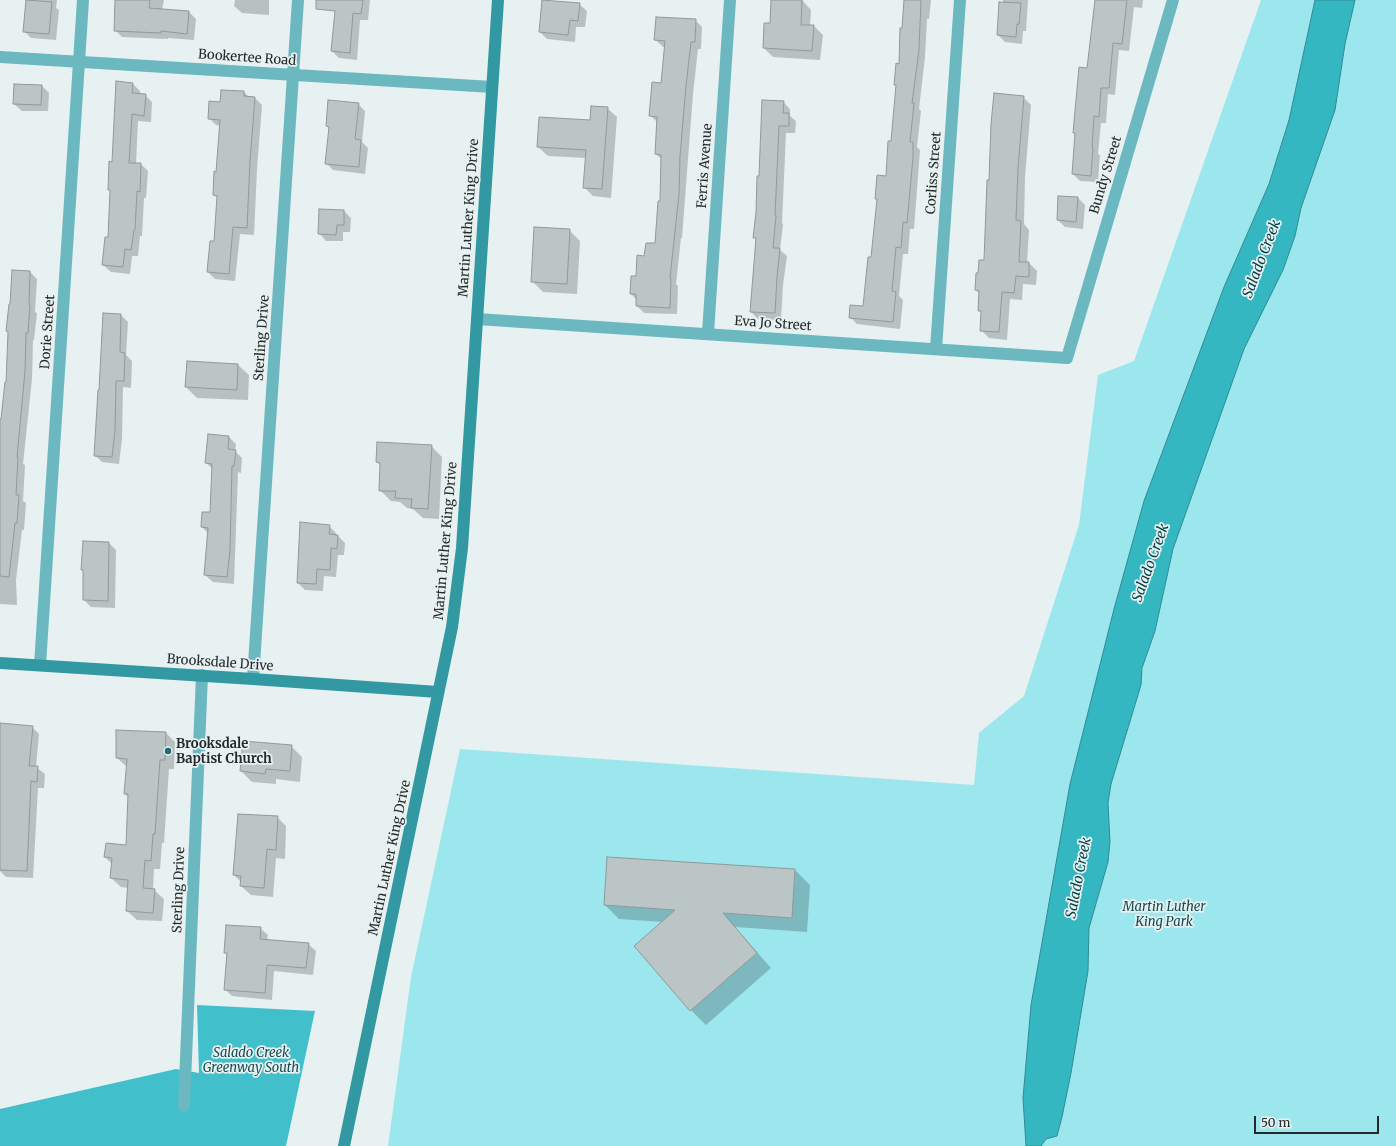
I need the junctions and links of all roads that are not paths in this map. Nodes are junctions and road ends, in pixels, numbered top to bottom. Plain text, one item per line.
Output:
1 (83, 0) edge
2 (298, 0) edge
3 (498, 0) edge
4 (730, 0) edge
5 (960, 0) edge
6 (1173, 0) edge
7 (0, 57) edge
8 (79, 62) junction
9 (293, 75) junction
10 (492, 87) junction
11 (477, 319) junction
12 (708, 333) junction
13 (936, 349) junction
14 (1066, 358) joint
15 (0, 663) edge
16 (40, 665) junction
17 (202, 676) junction
18 (253, 679) junction
19 (438, 692) junction
20 (184, 1106) dead end
21 (344, 1146) edge

1 - 8 street, Dorie Street
2 - 9 street, Sterling Drive
3 - 10 main road, Martin Luther King Drive
4 - 12 street, Ferris Avenue
5 - 13 street, Corliss Street
6 - 14 street, Bundy Street
7 - 8 street, Bookertee Road
8 - 9 street, Bookertee Road
8 - 16 street, Dorie Street
9 - 10 street, Bookertee Road
9 - 18 street, Sterling Drive
10 - 11 main road, Martin Luther King Drive
11 - 12 street, Eva Jo Street
11 - 19 main road, Martin Luther King Drive
12 - 13 street, Eva Jo Street
13 - 14 street, Eva Jo Street
15 - 16 main road, Brooksdale Drive
16 - 17 main road, Brooksdale Drive
17 - 18 main road, Brooksdale Drive
17 - 20 street, Sterling Drive
18 - 19 main road, Brooksdale Drive
19 - 21 main road, Martin Luther King Drive

